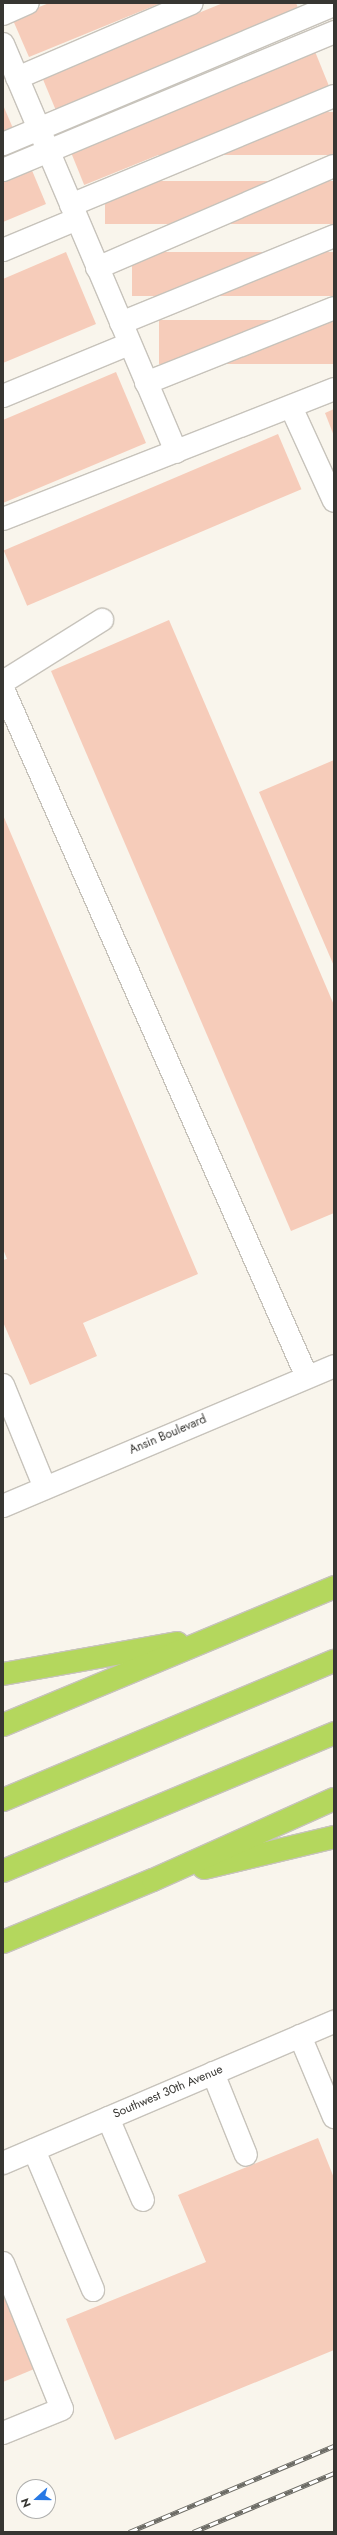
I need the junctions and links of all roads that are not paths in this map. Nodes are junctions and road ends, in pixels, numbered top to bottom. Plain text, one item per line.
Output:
1 (28, 3) edge
2 (192, 3) edge
3 (333, 6) edge
4 (3, 14) edge
5 (334, 32) edge
6 (9, 63) edge
7 (334, 96) edge
8 (38, 130) junction
9 (3, 144) edge
10 (47, 151) junction
11 (334, 166) edge
12 (3, 170) edge
13 (74, 212) junction
14 (334, 236) edge
15 (3, 250) edge
16 (97, 268) junction
17 (334, 308) edge
18 (121, 323) junction
19 (130, 344) junction
20 (146, 383) junction
21 (334, 388) edge
22 (3, 396) edge
23 (291, 407) junction
24 (176, 452) junction
25 (334, 501) edge
26 (3, 519) edge
27 (102, 620) dead end
28 (3, 682) edge
29 (3, 689) edge
30 (334, 1366) edge
31 (307, 1377) junction
32 (3, 1385) edge
33 (45, 1488) junction
34 (3, 1506) edge
35 (334, 1587) edge
36 (218, 1636) junction
37 (334, 1661) edge
38 (3, 1674) edge
39 (3, 1726) edge
40 (334, 1733) edge
41 (334, 1799) edge
42 (3, 1800) edge
43 (334, 1837) edge
44 (3, 1871) edge
45 (153, 1880) junction
46 (3, 1942) edge
47 (334, 2022) edge
48 (300, 2036) junction
49 (213, 2073) junction
50 (334, 2117) edge
51 (108, 2118) junction
52 (34, 2150) junction
53 (246, 2155) dead end
54 (3, 2163) edge
55 (142, 2200) dead end
56 (3, 2263) edge
57 (93, 2290) dead end
58 (3, 2433) edge

1 - 4 street
2 - 6 street
3 - 8 street
5 - 10 street
6 - 8 street
7 - 13 street
8 - 9 street
8 - 10 street
10 - 12 street
10 - 13 street
11 - 16 street
13 - 15 street
13 - 16 street
14 - 18 street
16 - 18 street
17 - 20 street
18 - 19 street
19 - 20 street
19 - 22 street
20 - 24 street
21 - 23 street
23 - 24 street
23 - 25 street
24 - 26 street
27 - 28 street
29 - 31 street
30 - 31 street, Ansin Boulevard
31 - 33 street, Ansin Boulevard
32 - 33 street
33 - 34 street, Ansin Boulevard
35 - 36 highway
36 - 38 highway
36 - 39 highway
37 - 42 highway
40 - 44 highway
41 - 45 highway
43 - 45 highway
45 - 46 highway
47 - 48 street, Southwest 30th Avenue
48 - 49 street, Southwest 30th Avenue
48 - 50 street
49 - 51 street, Southwest 30th Avenue
49 - 53 street
51 - 52 street, Southwest 30th Avenue
51 - 55 street
52 - 54 street, Southwest 30th Avenue
52 - 57 street
56 - 58 street

